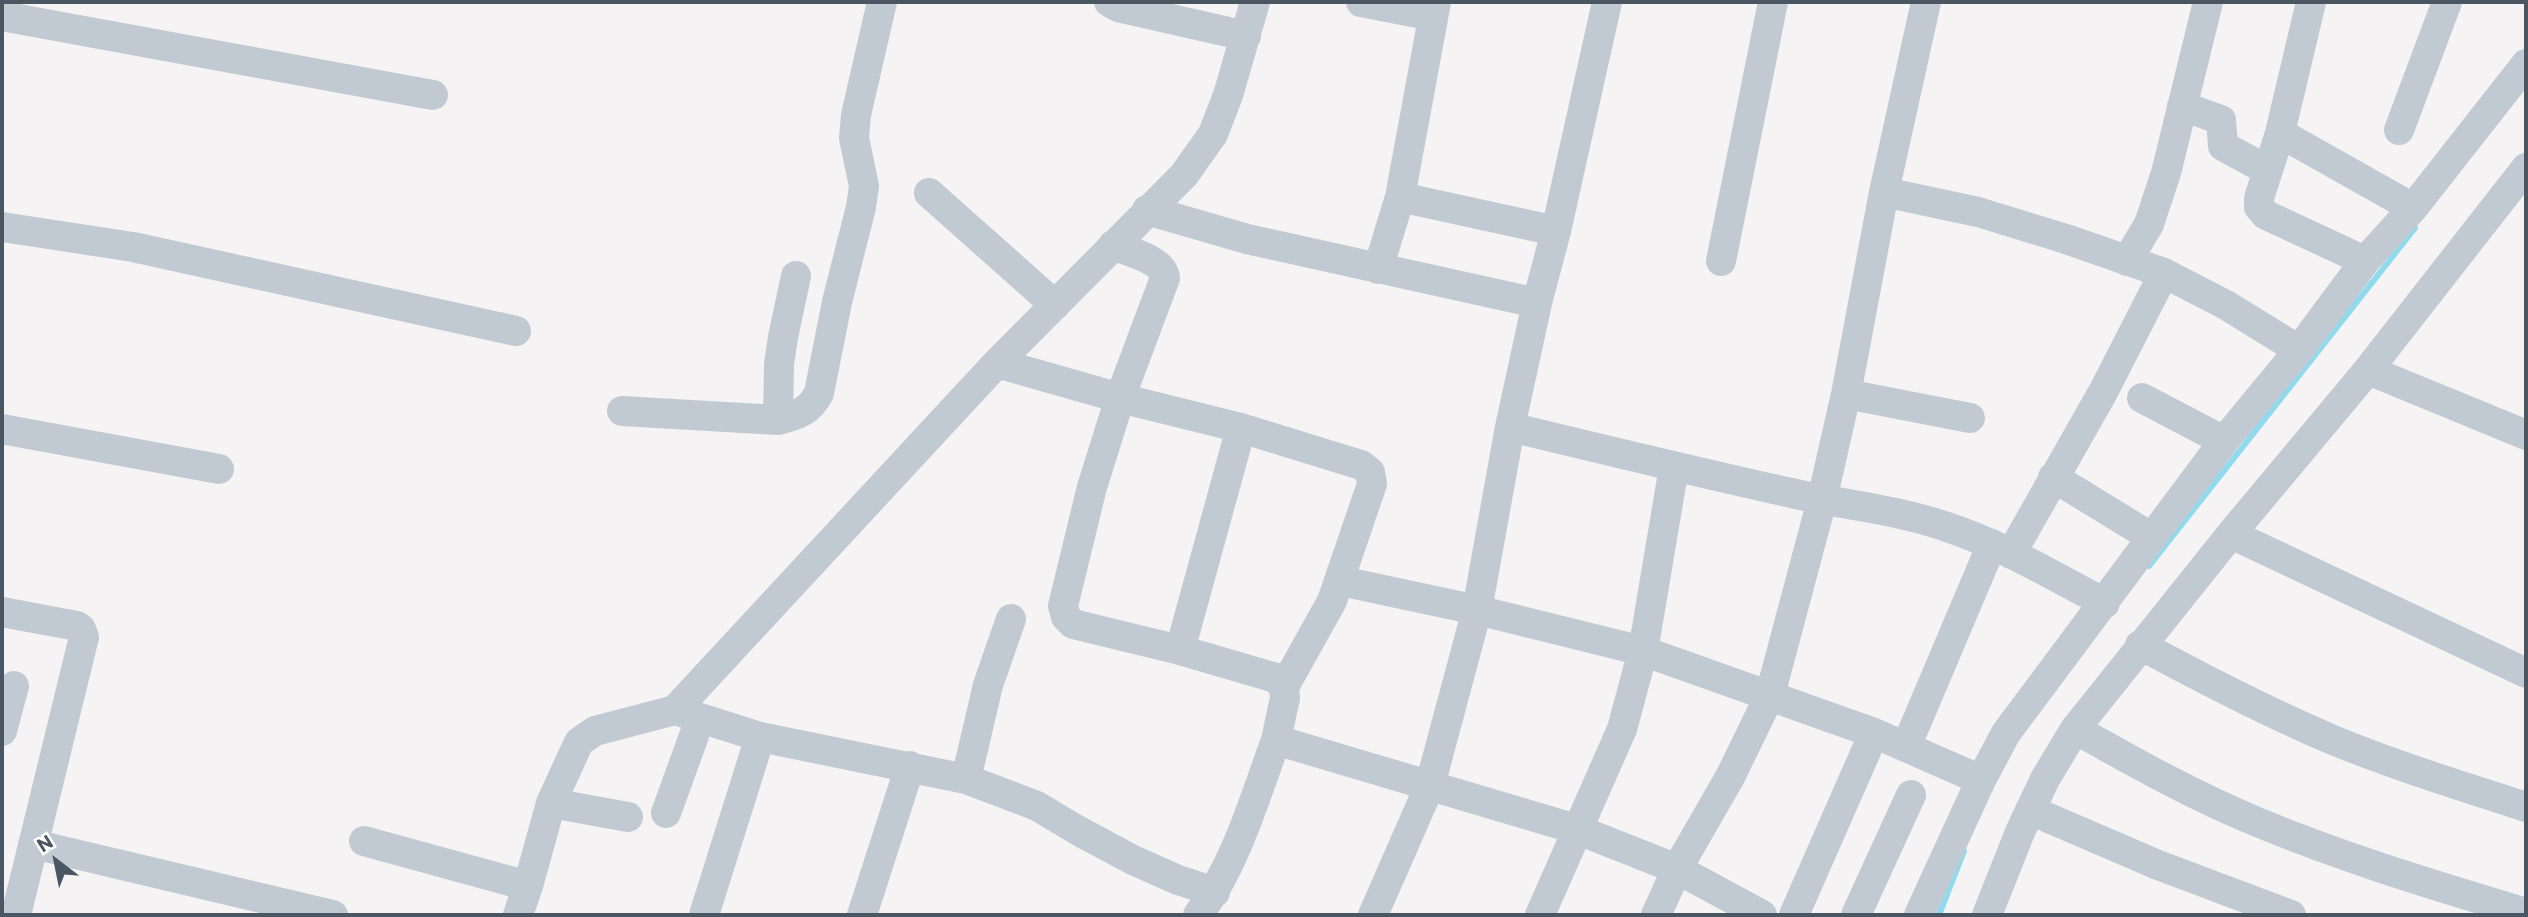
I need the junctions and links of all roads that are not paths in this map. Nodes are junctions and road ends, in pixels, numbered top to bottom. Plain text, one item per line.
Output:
1 (882, 2) edge
2 (1109, 2) edge
3 (1255, 2) edge
4 (1361, 2) edge
5 (1607, 2) edge
6 (1773, 2) edge
7 (1926, 2) edge
8 (2208, 2) edge
9 (2311, 2) edge
10 (2447, 2) edge
11 (1435, 9) edge
12 (2, 16) edge
13 (1246, 36) junction
14 (2526, 64) edge
15 (433, 94) dead end
16 (2182, 106) junction
17 (2399, 130) dead end
18 (2280, 133) junction
19 (2526, 168) edge
20 (2267, 170) junction
21 (1884, 192) junction
22 (929, 193) dead end
23 (1400, 197) junction
24 (2413, 208) junction
25 (1147, 210) junction
26 (2, 227) edge
27 (1556, 231) junction
28 (1113, 245) junction
29 (1721, 261) dead end
30 (2127, 261) junction
31 (2365, 261) junction
32 (1378, 269) junction
33 (2164, 273) junction
34 (796, 276) dead end
35 (1537, 303) junction
36 (1055, 305) junction
37 (516, 331) dead end
38 (2299, 350) junction
39 (997, 363) junction
40 (2368, 370) junction
41 (1846, 394) junction
42 (1120, 398) junction
43 (2142, 398) dead end
44 (622, 411) dead end
45 (1970, 418) dead end
46 (778, 420) junction
47 (1510, 426) junction
48 (1241, 428) junction
49 (2, 429) edge
50 (2526, 435) edge
51 (2224, 441) junction
52 (1674, 467) junction
53 (219, 469) dead end
54 (2053, 477) junction
55 (1822, 500) junction
56 (2231, 534) junction
57 (2151, 537) junction
58 (2001, 549) junction
59 (1341, 581) junction
60 (2105, 603) junction
61 (1477, 610) junction
62 (2, 612) edge
63 (1011, 619) dead end
64 (2140, 646) junction
65 (1180, 650) junction
66 (1643, 651) junction
67 (2526, 673) edge
68 (14, 685) dead end
69 (1284, 687) junction
70 (1770, 695) junction
71 (688, 715) junction
72 (2075, 729) junction
73 (2, 731) edge
74 (1874, 733) junction
75 (760, 737) junction
76 (1276, 740) junction
77 (1906, 747) junction
78 (910, 766) junction
79 (966, 779) junction
80 (1981, 780) junction
81 (1430, 785) junction
82 (1912, 795) dead end
83 (551, 803) junction
84 (2526, 807) edge
85 (2030, 810) junction
86 (666, 813) dead end
87 (628, 817) dead end
88 (1576, 829) junction
89 (364, 841) dead end
90 (33, 844) junction
91 (1677, 869) junction
92 (528, 886) junction
93 (1215, 892) junction
94 (1753, 913) edge
95 (2526, 913) edge
96 (16, 915) edge
97 (333, 915) edge
98 (518, 915) edge
99 (704, 915) edge
100 (862, 915) edge
101 (1198, 915) edge
102 (1373, 915) edge
103 (1540, 915) edge
104 (1656, 915) edge
105 (1794, 915) edge
106 (1856, 915) edge
107 (1919, 915) edge
108 (1987, 915) edge
109 (2291, 915) edge

1 - 46 street
2 - 13 street
3 - 13 street
4 - 11 street
5 - 27 street
6 - 29 street
7 - 21 street
8 - 16 street
9 - 18 street
10 - 17 street
11 - 23 street
12 - 15 street
13 - 25 street
14 - 24 street
16 - 20 street
16 - 30 street
18 - 20 street
18 - 24 street
19 - 40 street
20 - 31 street
21 - 30 street
21 - 41 street
22 - 36 street
23 - 27 street
23 - 32 street
24 - 31 street
25 - 28 street
25 - 32 street
26 - 37 street
27 - 35 street
28 - 36 street
28 - 42 street
30 - 33 street
31 - 38 street
32 - 35 street
33 - 38 street
33 - 54 street
34 - 46 street
35 - 47 street
36 - 39 street
38 - 51 street
39 - 42 street
39 - 71 street
40 - 50 street
40 - 56 street
41 - 45 street
41 - 55 street
42 - 48 street
42 - 65 street
43 - 51 street
44 - 46 street
47 - 52 street
47 - 61 street
48 - 59 street
48 - 65 street
49 - 53 street
51 - 57 street
52 - 55 street
52 - 66 street
54 - 57 street
54 - 58 street
55 - 58 street
55 - 70 street
56 - 64 street
56 - 67 street
57 - 60 street
58 - 60 street
58 - 77 street
59 - 61 street
59 - 69 street
60 - 80 street
61 - 66 street
61 - 81 street
62 - 90 street
63 - 79 street
64 - 72 street
64 - 84 street
65 - 69 street
66 - 70 street
66 - 88 street
68 - 73 street
69 - 76 street
70 - 74 street
70 - 91 street
71 - 75 street
71 - 83 street
71 - 86 street
72 - 85 street
72 - 95 street
74 - 77 street
74 - 105 street
75 - 78 street
75 - 99 street
76 - 81 street
76 - 93 street
77 - 80 street
78 - 79 street
78 - 100 street
79 - 93 street
80 - 107 street
81 - 88 street
81 - 102 street
82 - 106 street
83 - 87 street
83 - 92 street
85 - 108 street
85 - 109 street
88 - 91 street
88 - 103 street
89 - 92 street
90 - 96 street
90 - 97 street
91 - 94 street
91 - 104 street
92 - 98 street
93 - 101 street

